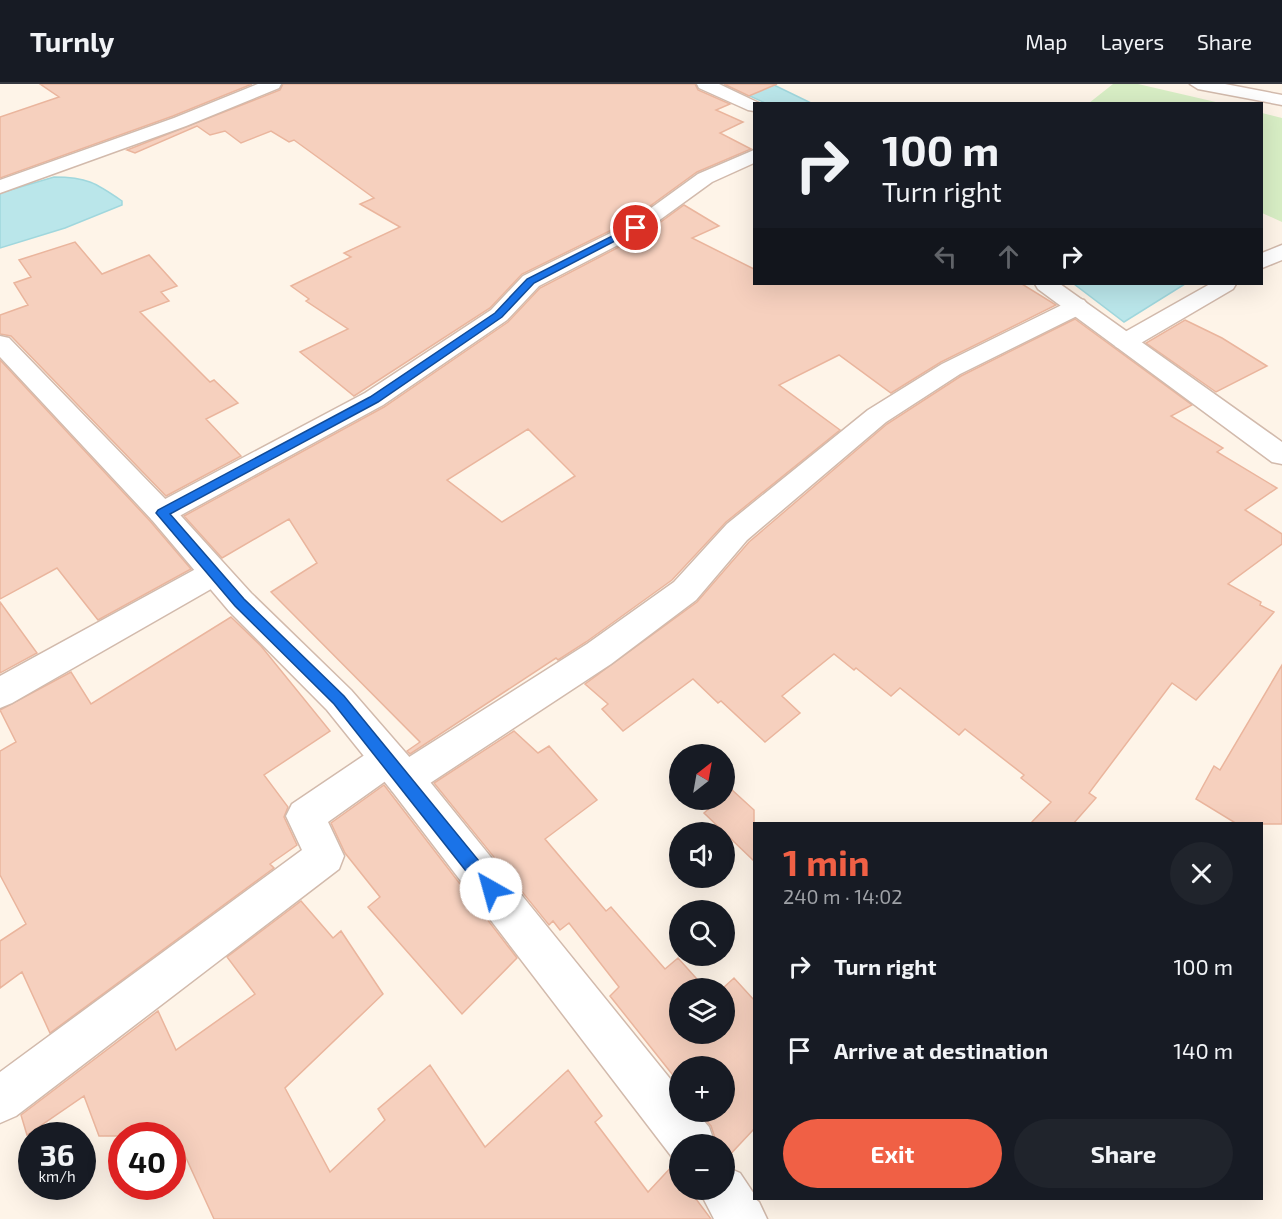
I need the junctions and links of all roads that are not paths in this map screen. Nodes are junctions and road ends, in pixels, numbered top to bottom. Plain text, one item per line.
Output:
1 (273, 84) edge
2 (705, 84) edge
3 (1198, 84) edge
4 (1282, 100) edge
5 (753, 106) edge
6 (753, 156) edge
7 (0, 187) edge
8 (1282, 250) edge
9 (1263, 261) edge
10 (1047, 285) edge
11 (1223, 285) edge
12 (1076, 305) junction
13 (1125, 342) junction
14 (0, 343) edge
15 (1282, 455) edge
16 (162, 513) junction
17 (214, 573) junction
18 (0, 693) edge
19 (397, 769) junction
20 (0, 1100) edge
21 (684, 1134) edge
22 (730, 1200) edge
23 (742, 1219) edge

1 - 7 street
2 - 5 street
3 - 4 street
6 - 16 street
8 - 9 street
10 - 12 street
11 - 13 street
12 - 13 street
12 - 19 street
13 - 15 street
14 - 16 street
16 - 17 street
17 - 18 street
17 - 19 street
19 - 20 street
19 - 21 street
22 - 23 street

